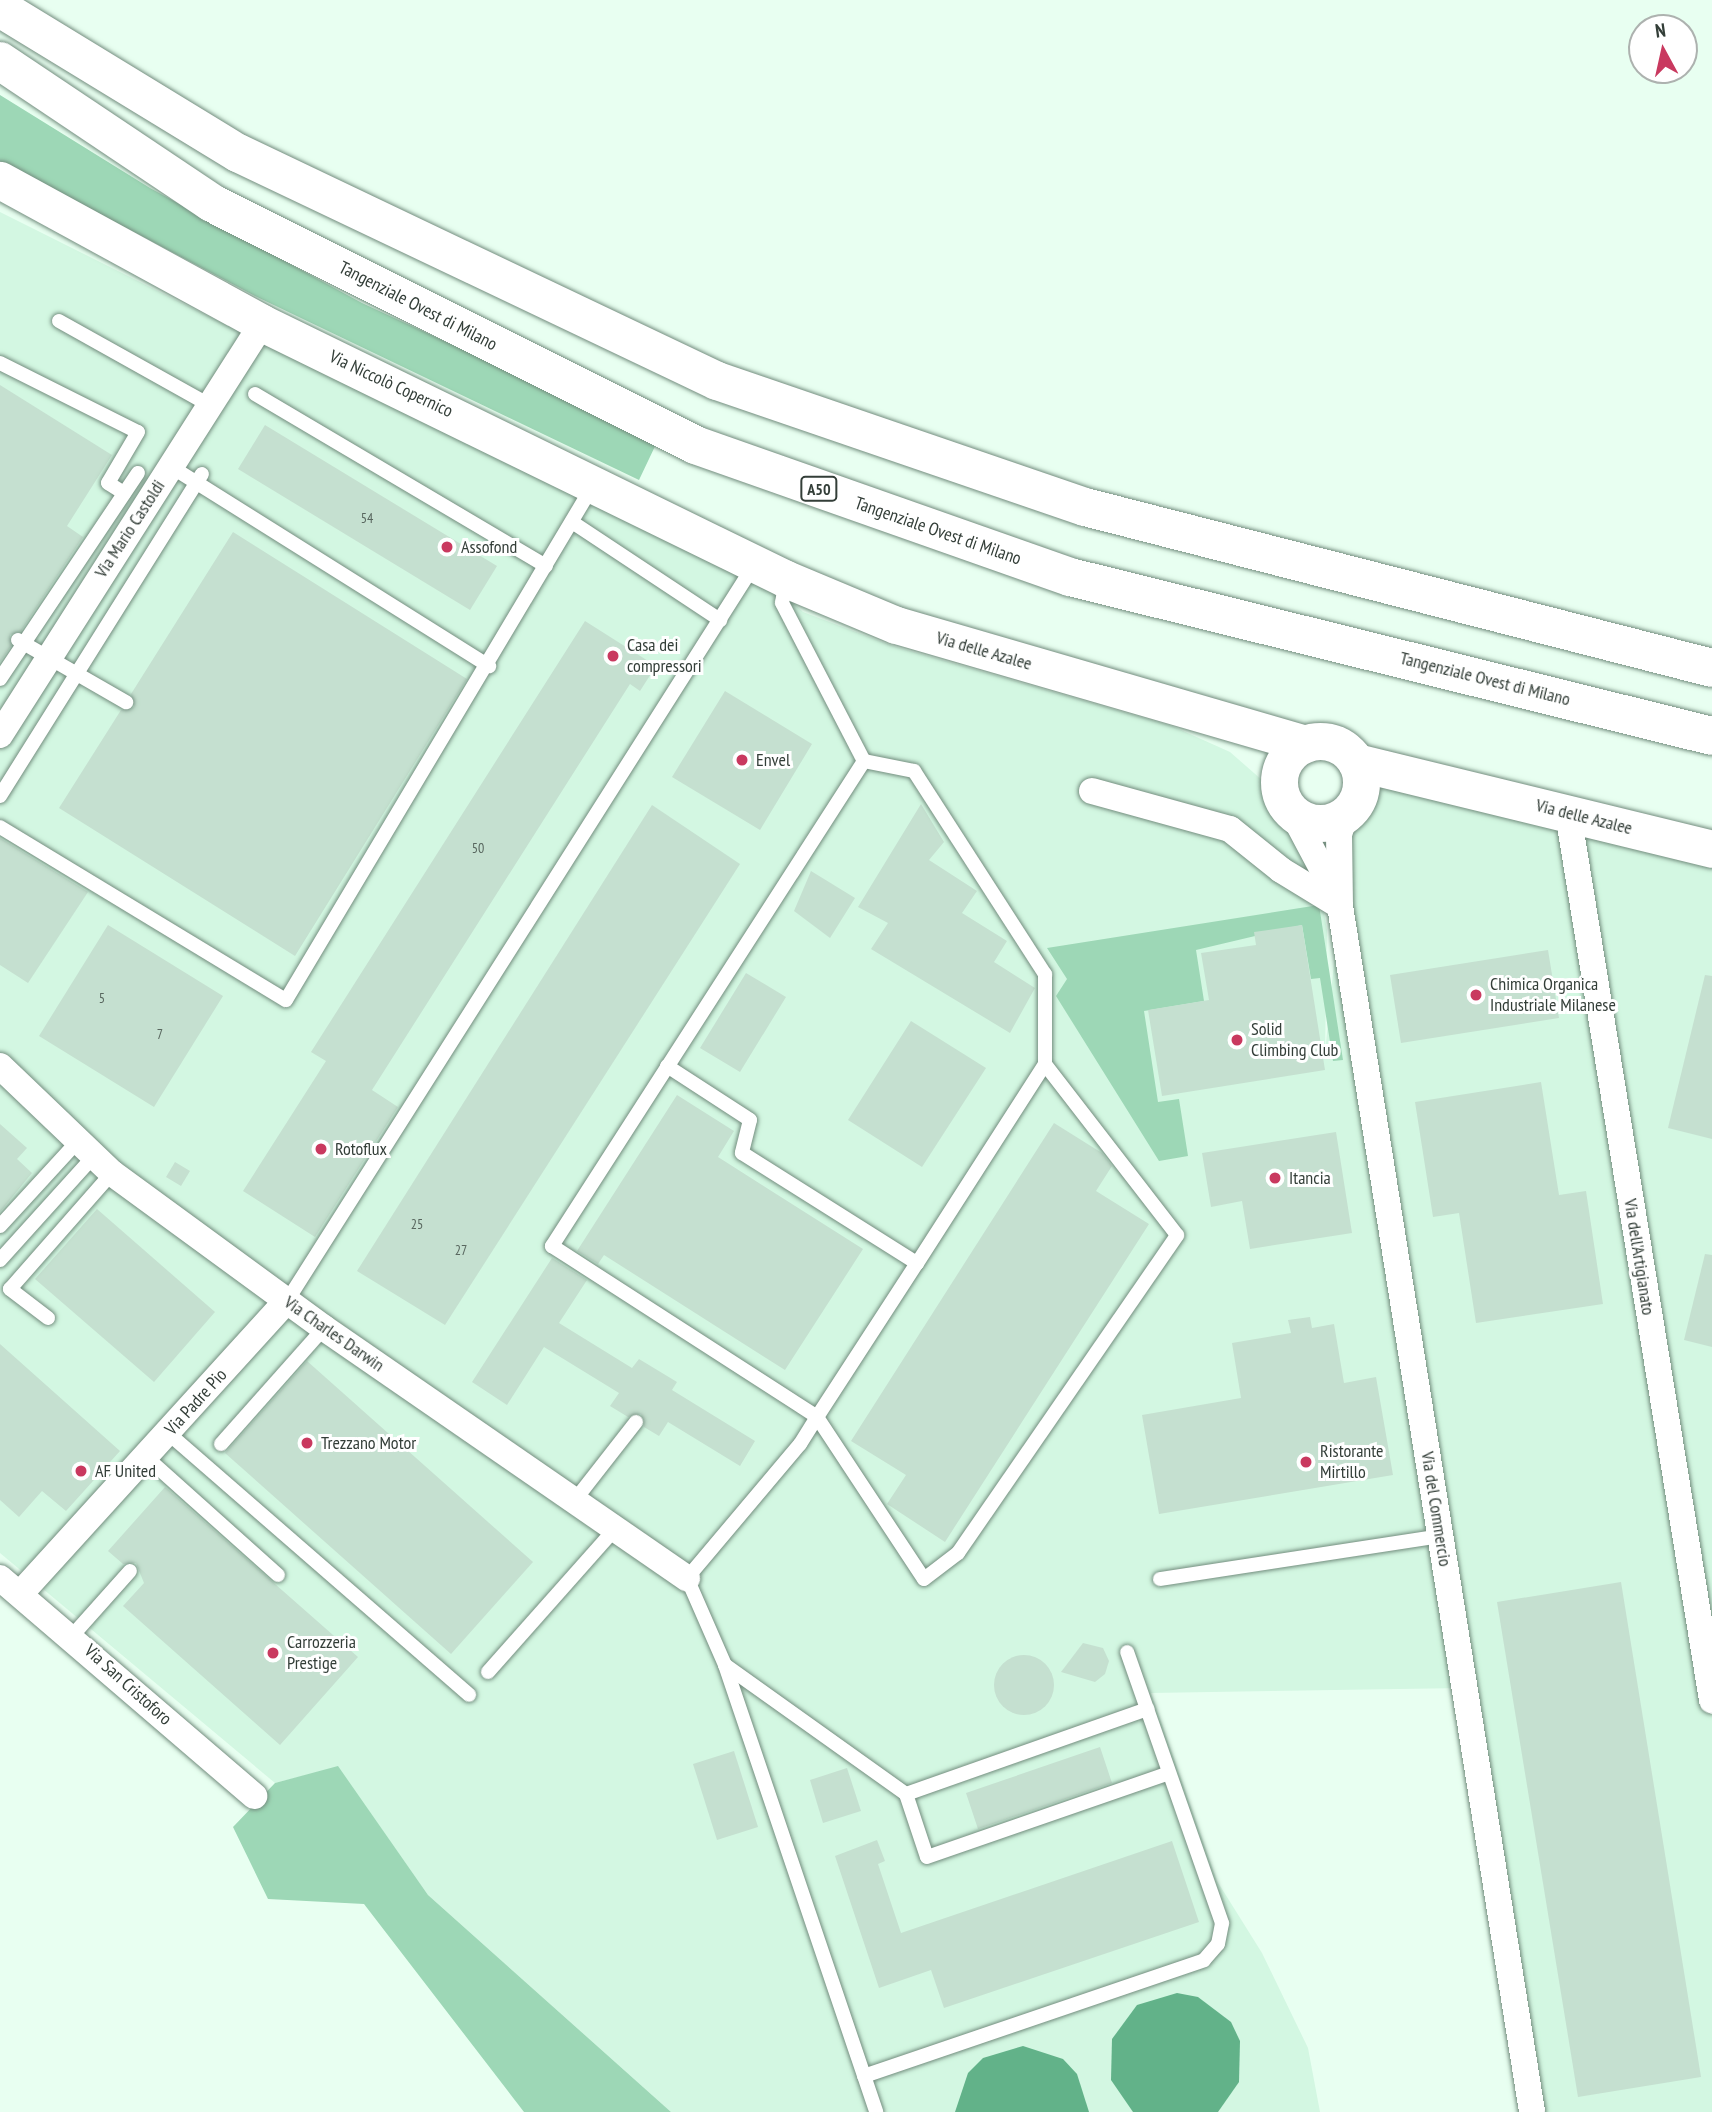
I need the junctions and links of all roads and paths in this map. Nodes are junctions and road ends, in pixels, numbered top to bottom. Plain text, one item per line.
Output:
1 (0, 8) edge
2 (0, 61) edge
3 (0, 180) edge
4 (59, 321) dead end
5 (261, 323) junction
6 (0, 363) edge
7 (255, 394) dead end
8 (209, 405) junction
9 (170, 466) junction
10 (138, 473) dead end
11 (199, 479) junction
12 (594, 482) junction
13 (124, 494) junction
14 (572, 522) junction
15 (546, 566) junction
16 (770, 572) junction
17 (720, 620) junction
18 (20, 641) junction
19 (48, 657) junction
20 (489, 666) junction
21 (1712, 668) edge
22 (77, 674) junction
23 (0, 679) edge
24 (126, 702) dead end
25 (1186, 711) junction
26 (0, 736) edge
27 (1712, 736) edge
28 (1305, 744) junction
29 (864, 761) junction
30 (1280, 772) junction
31 (1354, 788) junction
32 (1092, 792) dead end
33 (0, 796) edge
34 (1568, 813) junction
35 (1293, 814) junction
36 (0, 828) edge
37 (1712, 849) edge
38 (1340, 906) junction
39 (1045, 1064) junction
40 (0, 1066) edge
41 (667, 1066) junction
42 (95, 1157) junction
43 (0, 1227) edge
44 (3, 1250) edge
45 (917, 1263) junction
46 (287, 1301) junction
47 (47, 1318) dead end
48 (324, 1328) junction
49 (817, 1417) junction
50 (636, 1422) dead end
51 (168, 1433) junction
52 (220, 1444) dead end
53 (146, 1457) junction
54 (575, 1500) junction
55 (616, 1528) junction
56 (1440, 1536) junction
57 (130, 1571) dead end
58 (278, 1575) dead end
59 (0, 1577) edge
60 (687, 1578) junction
61 (1160, 1579) dead end
62 (20, 1594) junction
63 (1707, 1631) edge
64 (72, 1636) junction
65 (1127, 1652) dead end
66 (725, 1665) junction
67 (488, 1672) dead end
68 (1711, 1683) edge
69 (469, 1695) dead end
70 (1147, 1709) junction
71 (1170, 1773) junction
72 (906, 1794) junction
73 (254, 1796) dead end
74 (864, 2076) junction
75 (876, 2112) edge
76 (1532, 2112) edge

1 - 21 highway
2 - 27 highway, Tangenziale Ovest di Milano / A50
3 - 5 street, Via Niccolò Copernico
4 - 8 lane
5 - 8 street, Via Mario Castoldi
5 - 12 street, Via Niccolò Copernico
6 - 13 lane
7 - 15 lane
8 - 9 street, Via Mario Castoldi
9 - 11 lane
9 - 19 street, Via Mario Castoldi
10 - 13 lane
11 - 20 lane
11 - 22 lane
12 - 14 lane
12 - 16 street, Via Niccolò Copernico
13 - 18 lane
14 - 15 lane
14 - 17 lane
15 - 20 lane
16 - 17 lane
16 - 25 street, Via delle Azalee
16 - 29 lane
17 - 46 lane
18 - 19 lane
18 - 23 lane
19 - 22 lane
19 - 26 street, Via Mario Castoldi
20 - 36 lane
22 - 24 lane
22 - 33 lane
25 - 28 street, Via delle Azalee
25 - 30 street, Via delle Azalee
28 - 30 street
28 - 31 street
29 - 39 lane
29 - 41 lane
30 - 35 street
31 - 34 street, Via delle Azalee
31 - 35 street
31 - 38 street, Via del Commercio
32 - 38 street
34 - 37 street, Via delle Azalee
34 - 63 street, Via dell'Artigianato
35 - 38 street, Via del Commercio
38 - 56 street, Via del Commercio
39 - 45 lane
39 - 49 lane
40 - 42 street, Via Charles Darwin
41 - 45 lane
41 - 49 lane
42 - 43 lane
42 - 44 lane
42 - 46 street, Via Charles Darwin
42 - 47 lane
45 - 49 lane
46 - 48 street, Via Charles Darwin
46 - 51 street, Via Padre Pio
48 - 52 lane
48 - 54 street, Via Charles Darwin
49 - 60 lane
50 - 54 lane
51 - 53 street, Via Padre Pio
51 - 69 lane
53 - 58 lane
53 - 62 street, Via Padre Pio
54 - 55 street, Via Charles Darwin
55 - 60 street, Via Charles Darwin
55 - 67 lane
56 - 61 lane
56 - 76 street, Via del Commercio
57 - 64 lane
59 - 62 street, Via San Cristoforo
60 - 66 lane
62 - 64 street, Via San Cristoforo
63 - 68 street, Via dell'Artigianato
64 - 73 street, Via San Cristoforo
65 - 70 lane
66 - 72 lane
66 - 74 lane
70 - 71 lane
70 - 72 lane
71 - 72 lane
71 - 74 lane
74 - 75 lane

